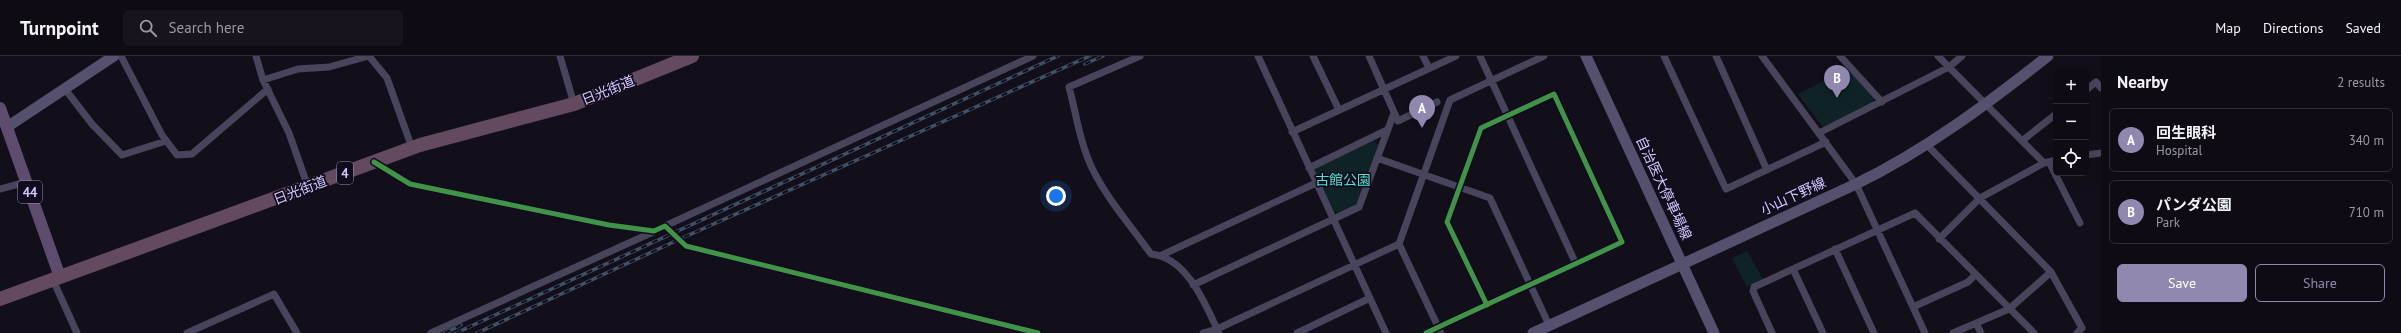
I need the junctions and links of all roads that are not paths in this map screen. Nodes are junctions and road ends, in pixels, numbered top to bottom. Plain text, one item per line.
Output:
1 (114, 56) edge
2 (121, 56) edge
3 (256, 56) edge
4 (369, 56) edge
5 (560, 56) edge
6 (692, 56) edge
7 (1033, 56) edge
8 (1140, 56) edge
9 (1258, 56) edge
10 (1313, 56) edge
11 (1369, 56) edge
12 (1423, 56) edge
13 (1456, 56) edge
14 (1480, 56) edge
15 (1544, 56) edge
16 (1586, 56) edge
17 (1673, 56) edge
18 (1716, 56) edge
19 (1762, 56) edge
20 (1840, 56) edge
21 (1938, 56) edge
22 (1962, 56) edge
23 (2048, 56) edge
24 (1665, 57) edge
25 (1949, 67) junction
26 (1429, 68) junction
27 (263, 80) junction
28 (1491, 81) junction
29 (2089, 88) edge
30 (2101, 88) edge
31 (65, 89) junction
32 (268, 89) junction
33 (1384, 89) junction
34 (1437, 102) dead end
35 (1882, 102) junction
36 (574, 104) junction
37 (1987, 104) junction
38 (0, 108) edge
39 (1339, 110) junction
40 (1394, 113) junction
41 (1507, 115) junction
42 (2053, 116) edge
43 (7, 127) junction
44 (1387, 130) junction
45 (1292, 132) junction
46 (1819, 133) junction
47 (2023, 140) junction
48 (166, 141) junction
49 (1826, 142) junction
50 (1927, 145) junction
51 (412, 148) junction
52 (2101, 153) edge
53 (2089, 155) edge
54 (1377, 158) junction
55 (2050, 161) edge
56 (374, 162) junction
57 (1309, 168) junction
58 (1767, 170) junction
59 (1424, 174) junction
60 (26, 182) junction
61 (1316, 183) junction
62 (1856, 184) junction
63 (1460, 186) junction
64 (308, 188) junction
65 (0, 189) edge
66 (1980, 198) junction
67 (1333, 220) junction
68 (2080, 223) dead end
69 (666, 226) junction
70 (1877, 230) junction
71 (654, 231) junction
72 (1939, 239) junction
73 (1399, 244) junction
74 (1835, 249) junction
75 (1162, 255) junction
76 (1576, 264) junction
77 (1682, 264) junction
78 (1354, 265) junction
79 (1793, 269) junction
80 (2051, 272) junction
81 (1976, 275) junction
82 (56, 278) junction
83 (1531, 284) junction
84 (1193, 285) junction
85 (1370, 298) junction
86 (0, 299) edge
87 (1487, 305) junction
88 (1913, 307) junction
89 (2010, 309) junction
90 (1976, 323) junction
91 (1549, 326) junction
92 (1440, 330) edge
93 (1218, 331) edge
94 (77, 333) edge
95 (187, 333) edge
96 (296, 333) edge
97 (431, 333) edge
98 (1038, 333) edge
99 (1203, 333) edge
100 (1297, 333) edge
101 (1386, 333) edge
102 (1426, 333) edge
103 (1533, 333) edge
104 (1714, 333) edge
105 (1772, 333) edge
106 (1823, 333) edge
107 (1874, 333) edge
108 (1925, 333) edge
109 (1953, 333) edge
110 (1981, 333) edge
111 (2034, 333) edge
112 (2077, 333) edge

1 - 31 main road
2 - 48 street
3 - 27 street
4 - 27 street
4 - 51 street
5 - 36 street
6 - 36 highway, 日光街道 / 4
7 - 69 street
8 - 75 street
9 - 45 street
10 - 39 street
11 - 33 street
12 - 26 street
13 - 26 street
14 - 28 street
15 - 28 street
16 - 77 main road, 自治医大停車場線
17 - 24 street
18 - 58 street
19 - 46 street
20 - 35 street
21 - 25 street
22 - 25 street
23 - 37 main road, 小山下野線
24 - 58 street
25 - 35 street
25 - 37 street
26 - 33 street
27 - 32 street
28 - 41 street
28 - 59 street
29 - 30 street
31 - 43 main road
31 - 48 street
32 - 48 street
32 - 64 street
33 - 39 street
33 - 40 street
34 - 40 street
35 - 46 street
36 - 51 highway, 日光街道 / 4
37 - 47 street
37 - 50 main road, 小山下野線
38 - 43 main road, 44
39 - 45 street
40 - 44 street
41 - 63 street
41 - 76 street
41 - 76 street
42 - 47 street
43 - 60 main road, 44
44 - 54 street
44 - 57 street
45 - 57 street
46 - 49 street
47 - 55 street
49 - 58 street
49 - 62 street
50 - 62 main road, 小山下野線
50 - 66 street
51 - 56 highway, 日光街道 / 4
52 - 53 street
54 - 59 street
54 - 67 street
55 - 66 street
55 - 68 street
56 - 64 highway, 日光街道 / 4
56 - 71 street
57 - 61 street
59 - 63 street
59 - 73 street
60 - 65 street
60 - 82 main road, 44
61 - 67 street
61 - 75 street
62 - 70 street
62 - 77 main road, 小山下野線
63 - 83 street
63 - 87 street
64 - 82 highway, 日光街道 / 4
66 - 72 street
66 - 80 street
67 - 78 street
67 - 84 street
69 - 71 street
69 - 98 street
70 - 72 street
70 - 74 street
70 - 88 street
71 - 97 street
72 - 81 street
73 - 78 street
73 - 92 street
74 - 79 street
74 - 107 street
75 - 84 street
76 - 83 street
77 - 91 main road, 小山下野線
77 - 104 main road, 自治医大停車場線
78 - 85 street
78 - 93 street
79 - 105 street
79 - 106 street
80 - 89 street
80 - 112 street
81 - 88 street
81 - 89 street
82 - 86 highway, 日光街道 / 4
82 - 94 street
83 - 87 street
83 - 91 street
84 - 93 street
85 - 100 street
85 - 101 street
87 - 92 street
88 - 108 street
89 - 90 street
89 - 111 street
90 - 109 street
90 - 110 street
91 - 103 main road, 小山下野線
92 - 102 street
93 - 99 street
95 - 96 street

